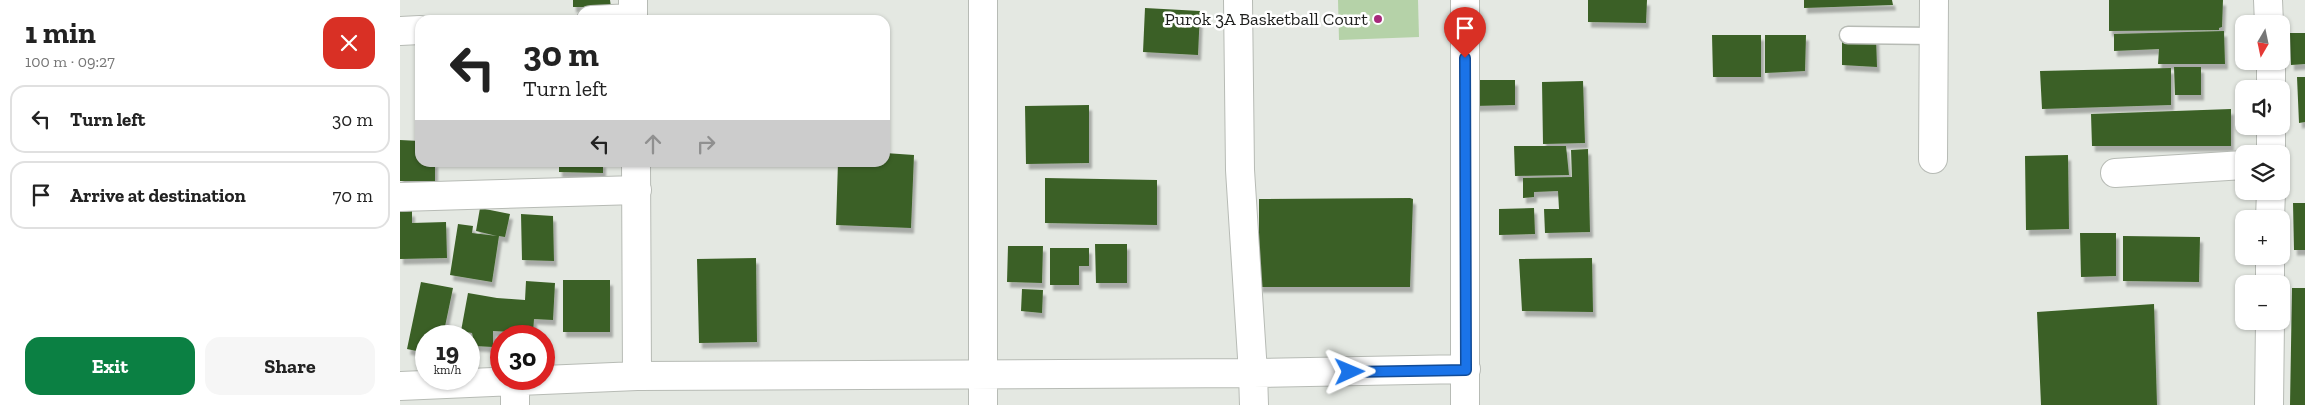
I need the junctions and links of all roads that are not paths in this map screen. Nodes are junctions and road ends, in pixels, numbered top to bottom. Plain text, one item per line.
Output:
1 (984, 0) edge
2 (1238, 0) edge
3 (1465, 0) edge
4 (1934, 0) edge
5 (2268, 0) edge
6 (633, 12) edge
7 (617, 15) edge
8 (2269, 15) edge
9 (415, 30) edge
10 (400, 31) edge
11 (1848, 35) dead end
12 (1934, 36) junction
13 (1933, 159) dead end
14 (2235, 166) edge
15 (636, 167) edge
16 (2116, 173) dead end
17 (637, 190) junction
18 (400, 198) edge
19 (2270, 330) edge
20 (1466, 370) junction
21 (1253, 373) junction
22 (983, 374) junction
23 (637, 376) junction
24 (400, 386) edge
25 (515, 394) edge
26 (983, 405) edge
27 (1254, 405) edge
28 (1465, 405) edge
29 (2269, 405) edge

1 - 22 street
2 - 21 street
3 - 20 street
4 - 12 street
5 - 8 street
6 - 7 street
9 - 10 street
11 - 12 lane
12 - 13 street
14 - 16 street
15 - 17 street
17 - 18 street
17 - 23 street
19 - 29 street
20 - 21 street
20 - 28 street
21 - 22 street
21 - 27 street
22 - 23 street
22 - 26 street
23 - 25 street
24 - 25 street

